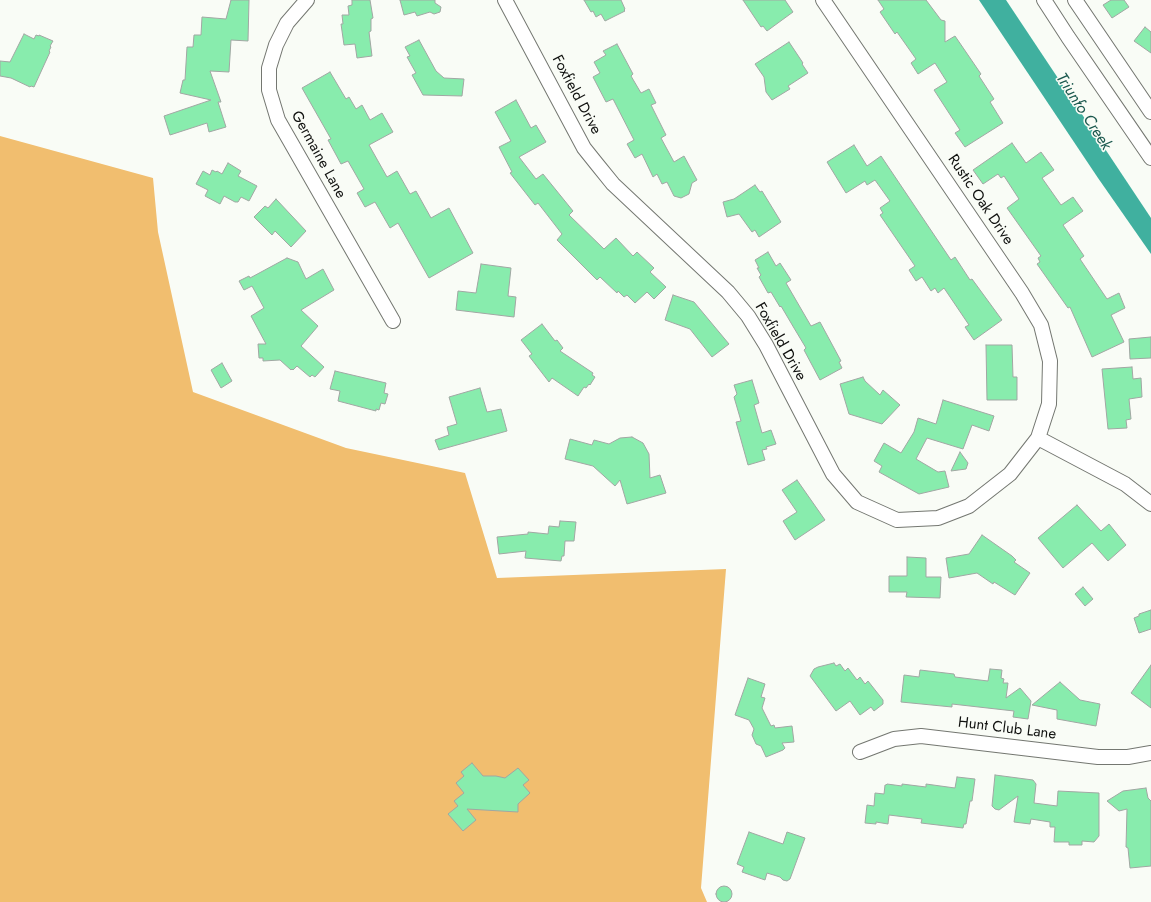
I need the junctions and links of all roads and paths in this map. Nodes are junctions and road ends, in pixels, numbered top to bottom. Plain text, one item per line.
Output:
1 (307, 0) edge
2 (505, 0) edge
3 (824, 0) edge
4 (1044, 0) edge
5 (1075, 0) edge
6 (1151, 112) edge
7 (1151, 158) edge
8 (393, 321) dead end
9 (1038, 438) junction
10 (1151, 504) edge
11 (860, 752) dead end
12 (1151, 753) edge

1 - 8 street, Germaine Lane
2 - 9 street, Foxfield Drive
3 - 9 street, Rustic Oak Drive
4 - 7 street
5 - 6 street
9 - 10 street
11 - 12 street, Hunt Club Lane

